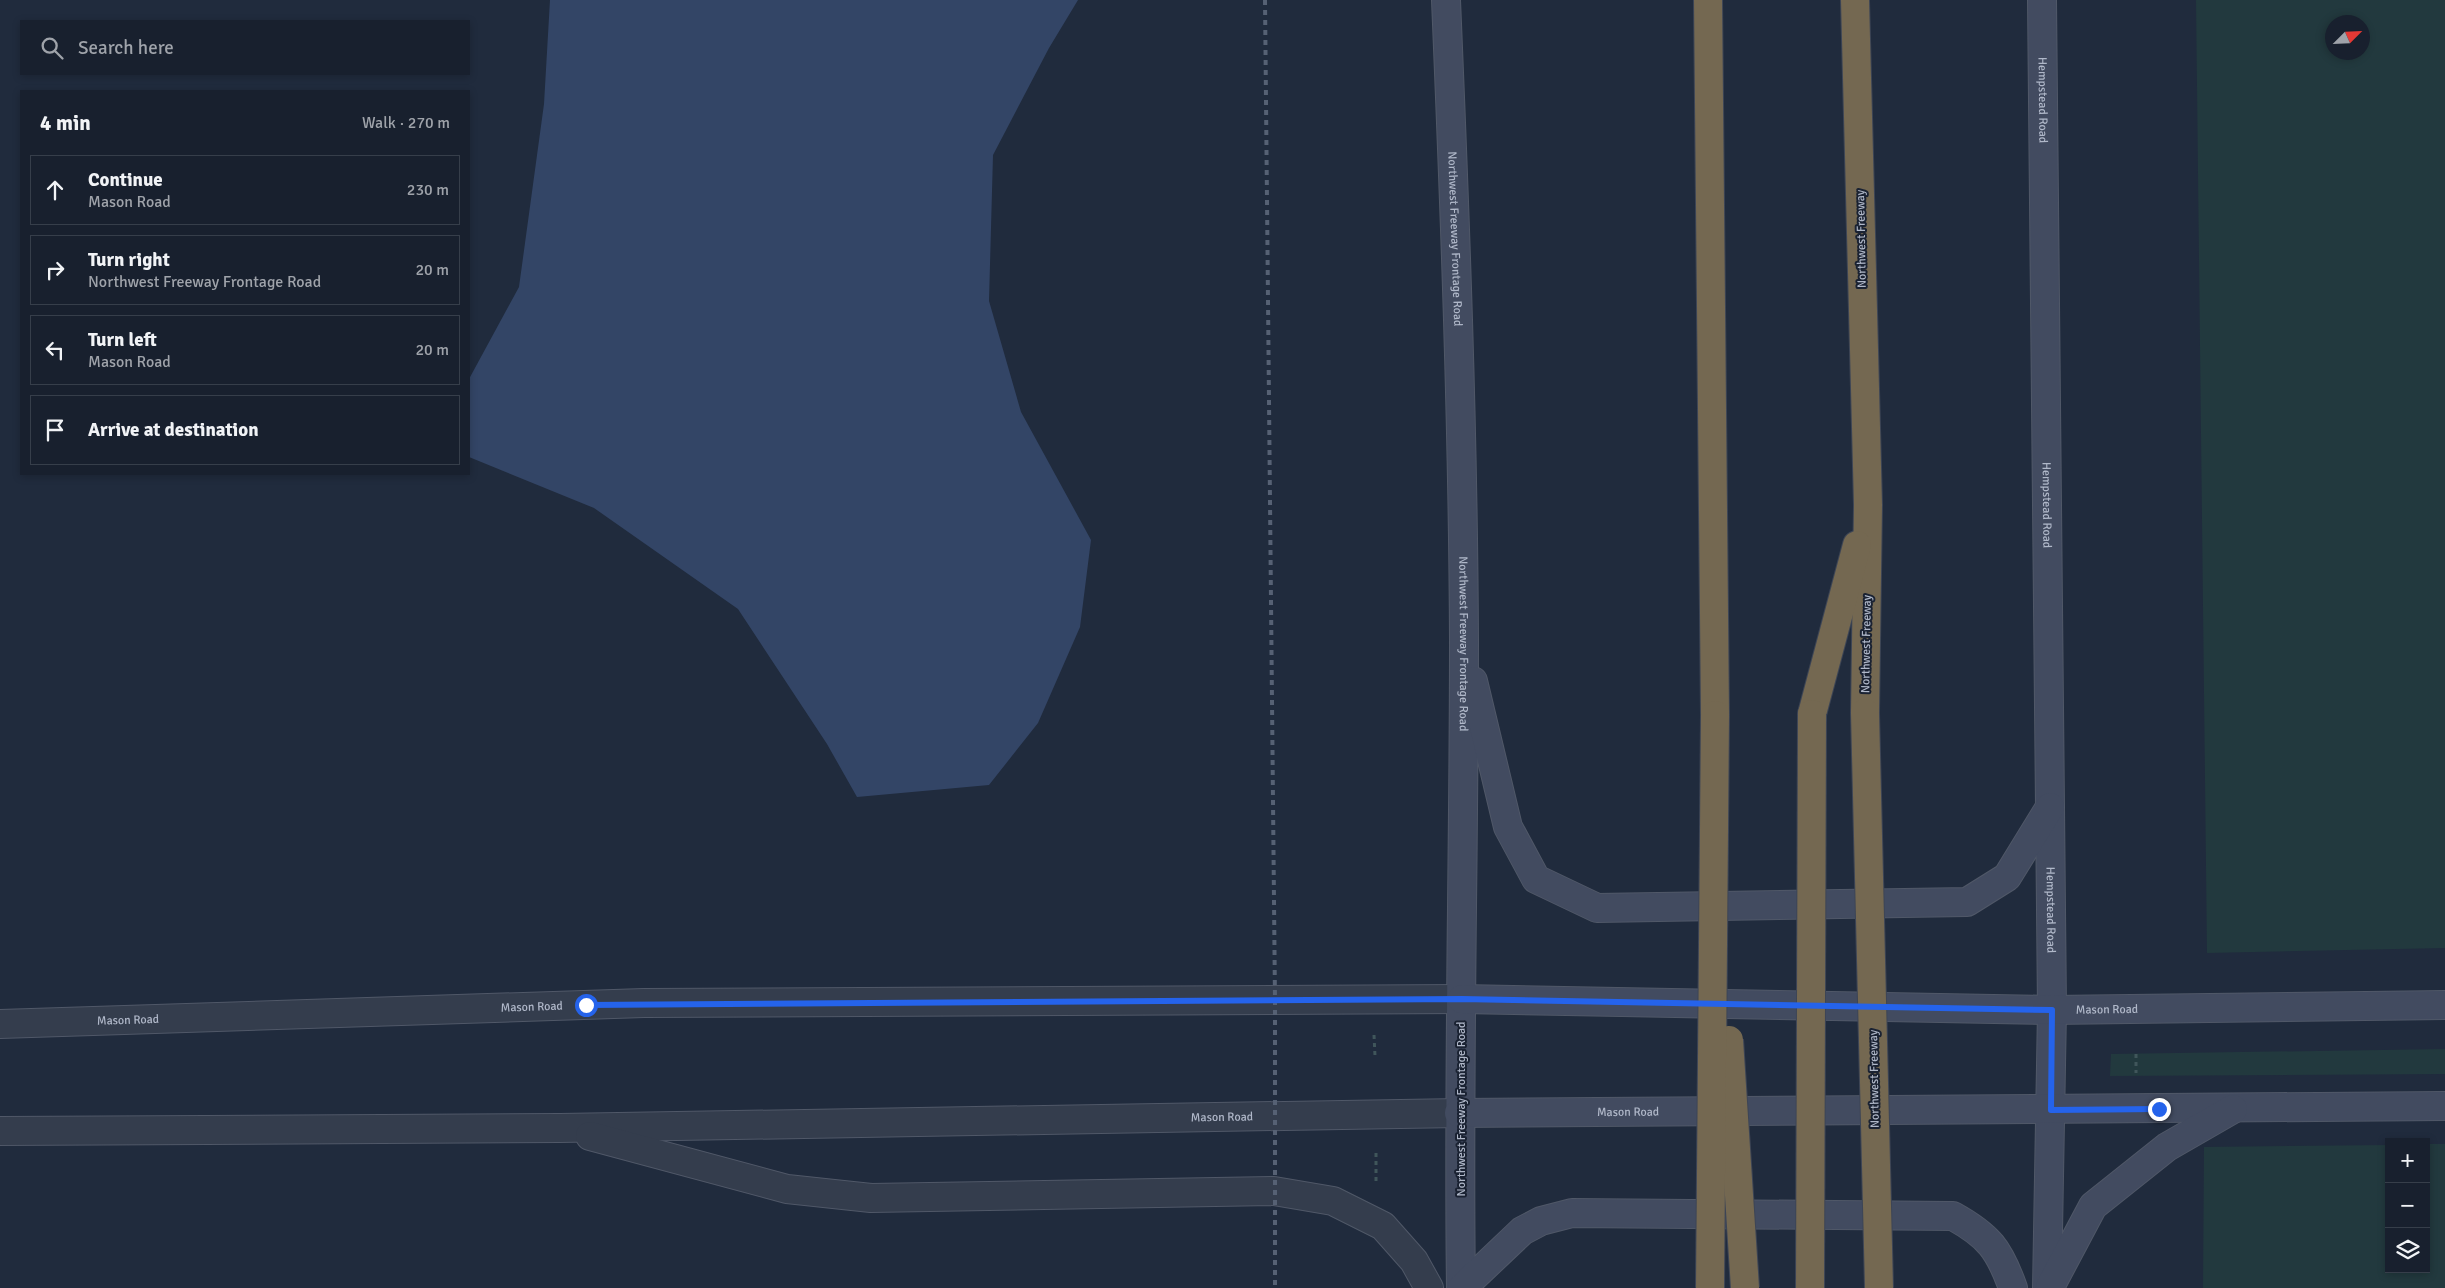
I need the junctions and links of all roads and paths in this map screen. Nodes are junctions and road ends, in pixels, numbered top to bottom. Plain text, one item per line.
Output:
1 (1446, 0) edge
2 (1708, 0) edge
3 (1855, 0) edge
4 (2042, 0) edge
5 (1868, 505) junction
6 (1464, 641) junction
7 (2050, 807) junction
8 (1714, 824) junction
9 (1462, 999) junction
10 (2445, 1005) edge
11 (2052, 1010) junction
12 (0, 1024) edge
13 (2136, 1054) dead end
14 (2136, 1076) dead end
15 (2445, 1106) edge
16 (2234, 1108) junction
17 (2051, 1110) junction
18 (1459, 1113) junction
19 (560, 1128) junction
20 (0, 1131) edge
21 (1376, 1153) dead end
22 (1376, 1186) dead end
23 (1430, 1288) edge
24 (1462, 1288) edge
25 (1710, 1288) edge
26 (1745, 1288) edge
27 (1810, 1288) edge
28 (1879, 1288) edge
29 (2013, 1288) edge
30 (2048, 1288) edge

1 - 6 main road, Northwest Freeway Frontage Road
2 - 8 highway, bridge
3 - 5 highway, Northwest Freeway
4 - 7 main road, Hempstead Road
5 - 27 highway, bridge
5 - 28 highway, Northwest Freeway, bridge
6 - 7 main road
6 - 9 main road, Northwest Freeway Frontage Road
7 - 11 main road, Hempstead Road
8 - 25 highway, bridge
8 - 26 highway, bridge
9 - 11 main road, Mason Road
9 - 12 street, Mason Road
9 - 18 main road, Northwest Freeway Frontage Road
10 - 11 main road, Mason Road
11 - 17 main road
13 - 14 path
15 - 16 main road, Mason Road
16 - 17 main road, Mason Road
16 - 30 main road
17 - 18 main road, Mason Road
17 - 30 main road
18 - 19 street, Mason Road
18 - 24 main road, Northwest Freeway Frontage Road
19 - 20 street, Mason Road
19 - 23 street
21 - 22 path
24 - 29 main road

